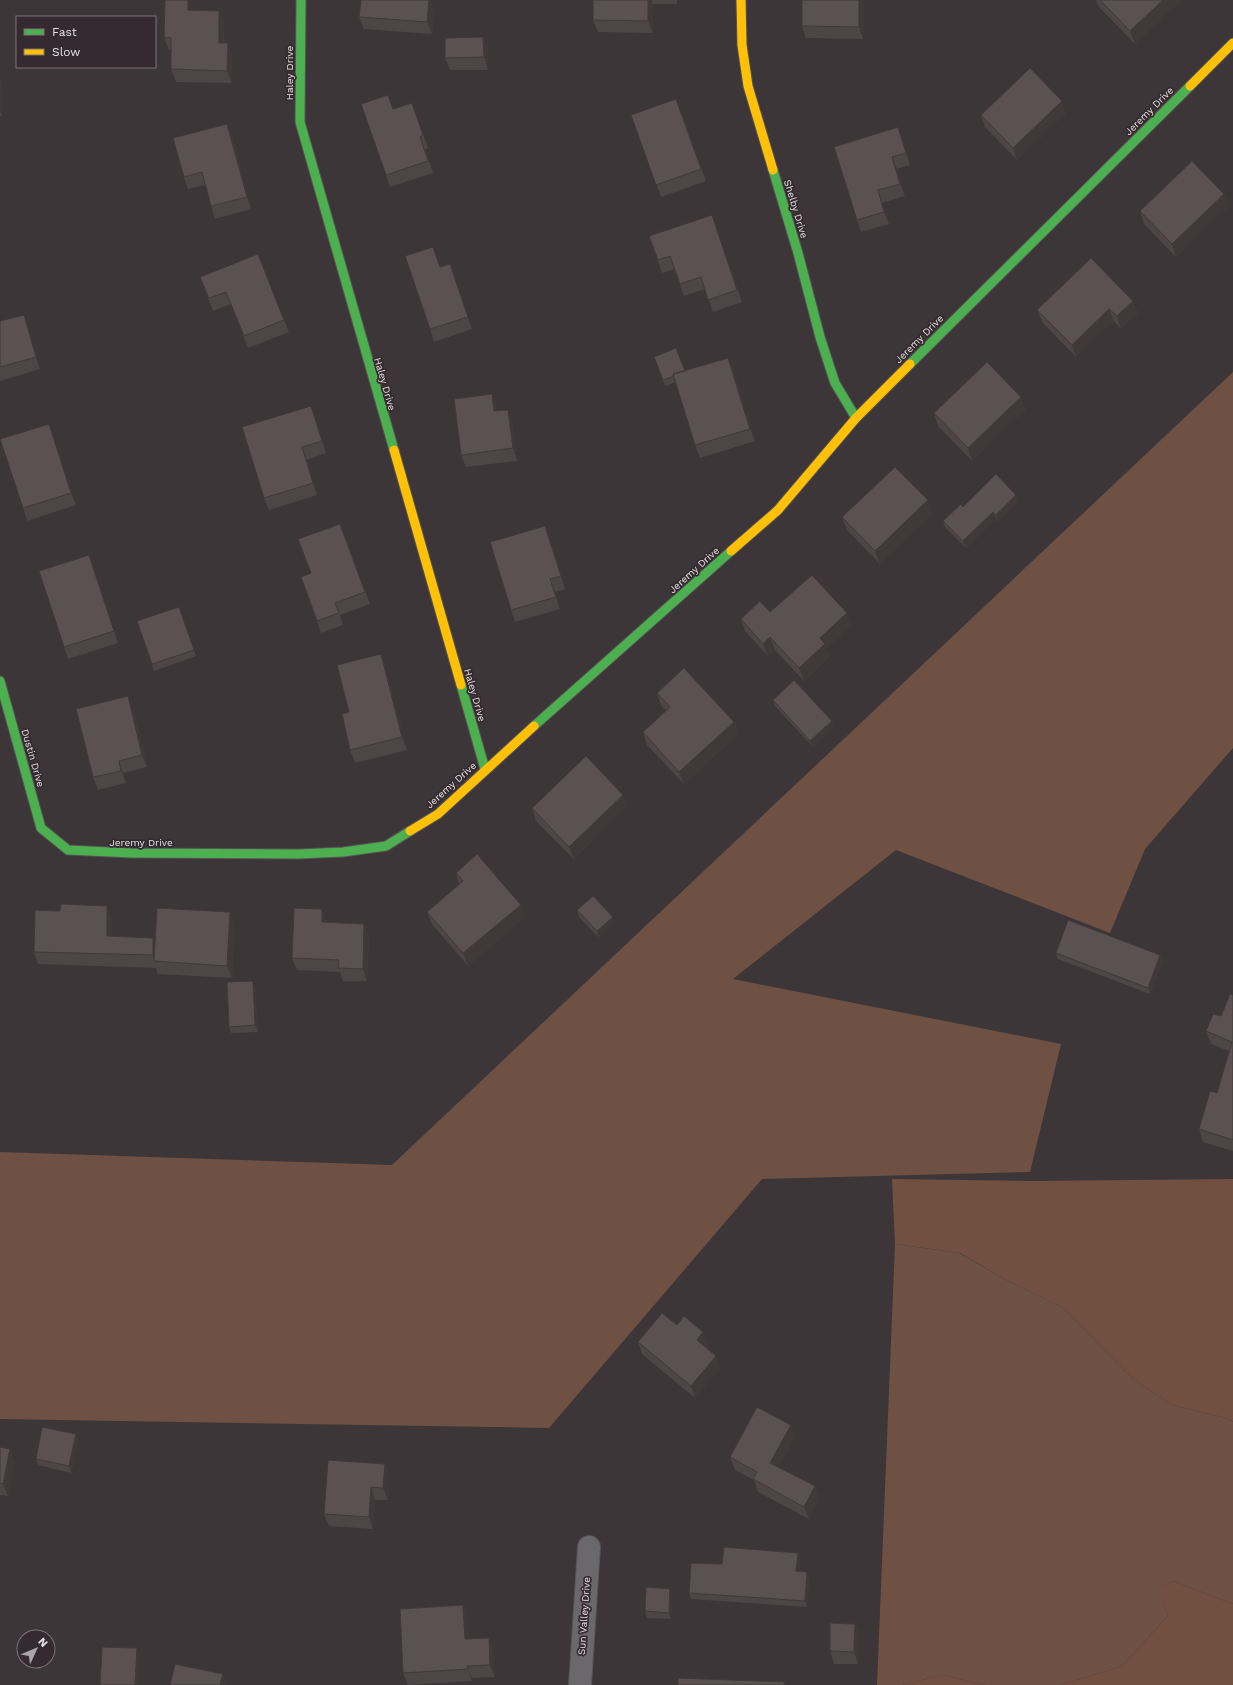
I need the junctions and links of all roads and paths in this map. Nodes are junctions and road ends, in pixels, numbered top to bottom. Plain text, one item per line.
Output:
1 (301, 0) edge
2 (741, 0) edge
3 (1233, 43) edge
4 (856, 418) junction
5 (0, 681) edge
6 (485, 769) junction
7 (50, 837) joint
8 (589, 1546) dead end
9 (580, 1685) edge

1 - 6 street, Haley Drive
2 - 4 street, Shelby Drive
3 - 4 street, Jeremy Drive
4 - 6 street, Jeremy Drive
5 - 7 street, Dustin Drive
6 - 7 street, Jeremy Drive
8 - 9 street, Sun Valley Drive

